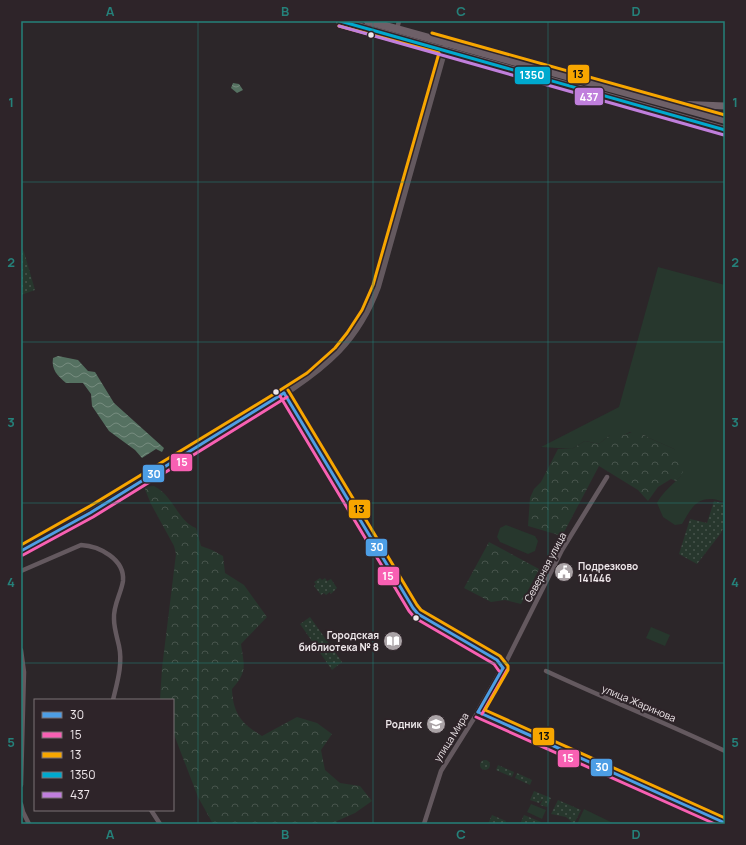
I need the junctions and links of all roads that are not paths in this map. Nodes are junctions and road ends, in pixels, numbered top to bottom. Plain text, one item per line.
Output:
1 (340, 21) edge
2 (368, 21) edge
3 (398, 25) edge
4 (445, 49) junction
5 (663, 103) junction
6 (725, 106) edge
7 (725, 120) edge
8 (725, 130) edge
9 (284, 393) junction
10 (608, 477) dead end
11 (21, 551) edge
12 (21, 571) edge
13 (21, 650) edge
14 (503, 668) junction
15 (546, 671) dead end
16 (113, 699) edge
17 (478, 712) junction
18 (725, 751) edge
19 (21, 785) edge
20 (21, 804) edge
21 (152, 811) edge
22 (425, 821) edge
23 (30, 824) edge
24 (160, 824) edge
25 (725, 824) edge

1 - 4 highway
2 - 3 highway
3 - 5 highway
4 - 8 highway
4 - 9 street
5 - 6 main road
5 - 7 highway
9 - 11 street
9 - 14 street
10 - 14 street, Северная улица
12 - 16 street
13 - 19 street
14 - 17 street, улица Мира
15 - 18 street, улица Жаринова
17 - 22 street, улица Мира
17 - 25 street
20 - 23 street
21 - 24 street

